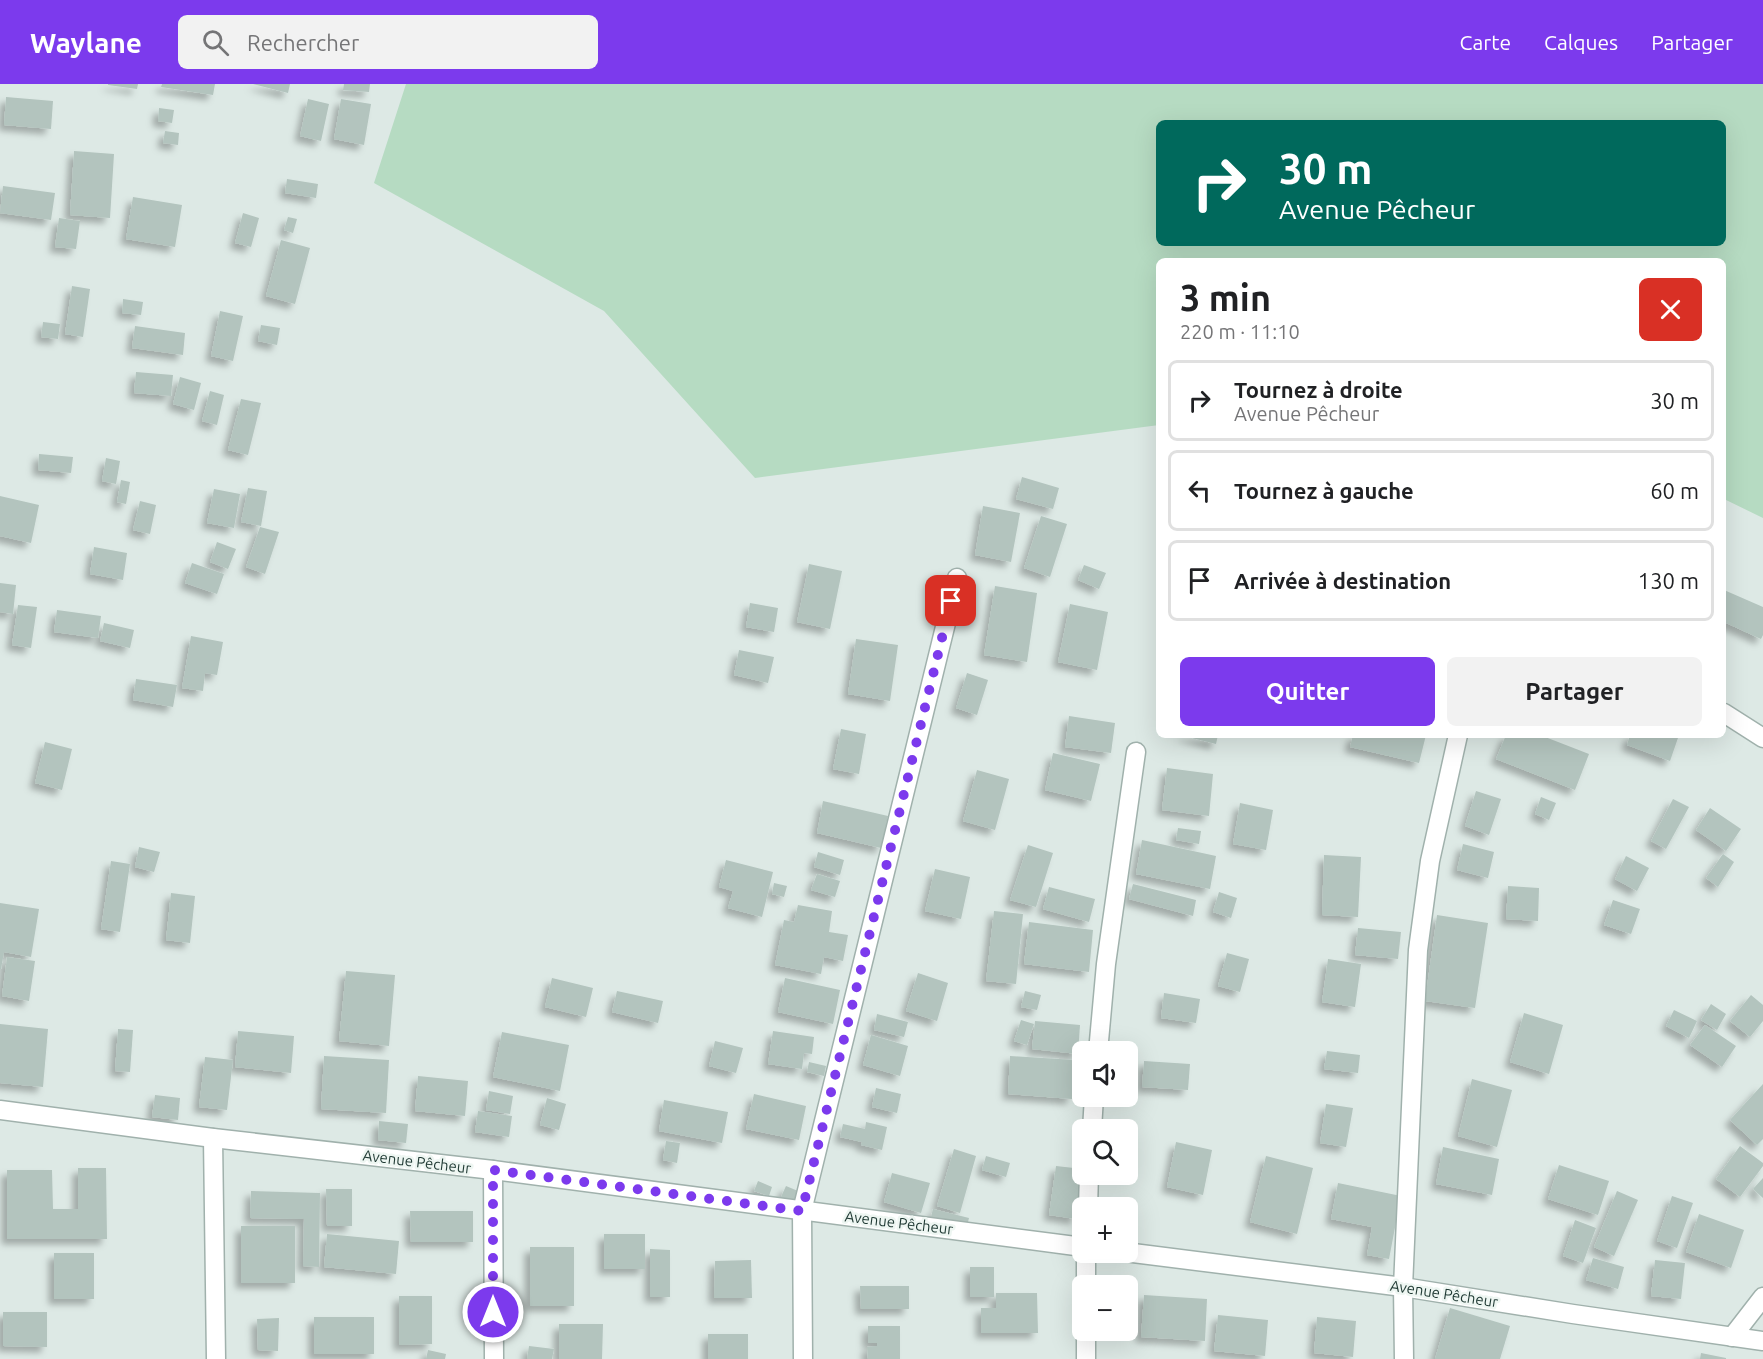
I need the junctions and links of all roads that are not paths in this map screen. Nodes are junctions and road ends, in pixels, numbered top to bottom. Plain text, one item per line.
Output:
1 (957, 578) dead end
2 (1726, 713) edge
3 (1457, 738) edge
4 (1763, 738) edge
5 (1136, 752) dead end
6 (1099, 1041) edge
7 (0, 1110) edge
8 (213, 1138) junction
9 (493, 1170) junction
10 (802, 1211) junction
11 (1072, 1246) edge
12 (1138, 1254) edge
13 (1403, 1287) junction
14 (1763, 1297) edge
15 (1732, 1337) junction
16 (1086, 1341) edge
17 (1763, 1341) edge
18 (216, 1359) edge
19 (494, 1359) edge
20 (803, 1359) edge
21 (1086, 1359) edge
22 (1404, 1359) edge

1 - 10 street
2 - 4 street
3 - 13 street
5 - 6 street
7 - 8 street, Avenue Pêcheur
8 - 9 street, Avenue Pêcheur
8 - 18 street
9 - 10 street, Avenue Pêcheur
9 - 19 street
10 - 11 street, Avenue Pêcheur
10 - 20 street
12 - 13 street, Avenue Pêcheur
13 - 15 street, Avenue Pêcheur
13 - 22 street
14 - 15 street
15 - 17 street, Avenue Pêcheur
16 - 21 street

